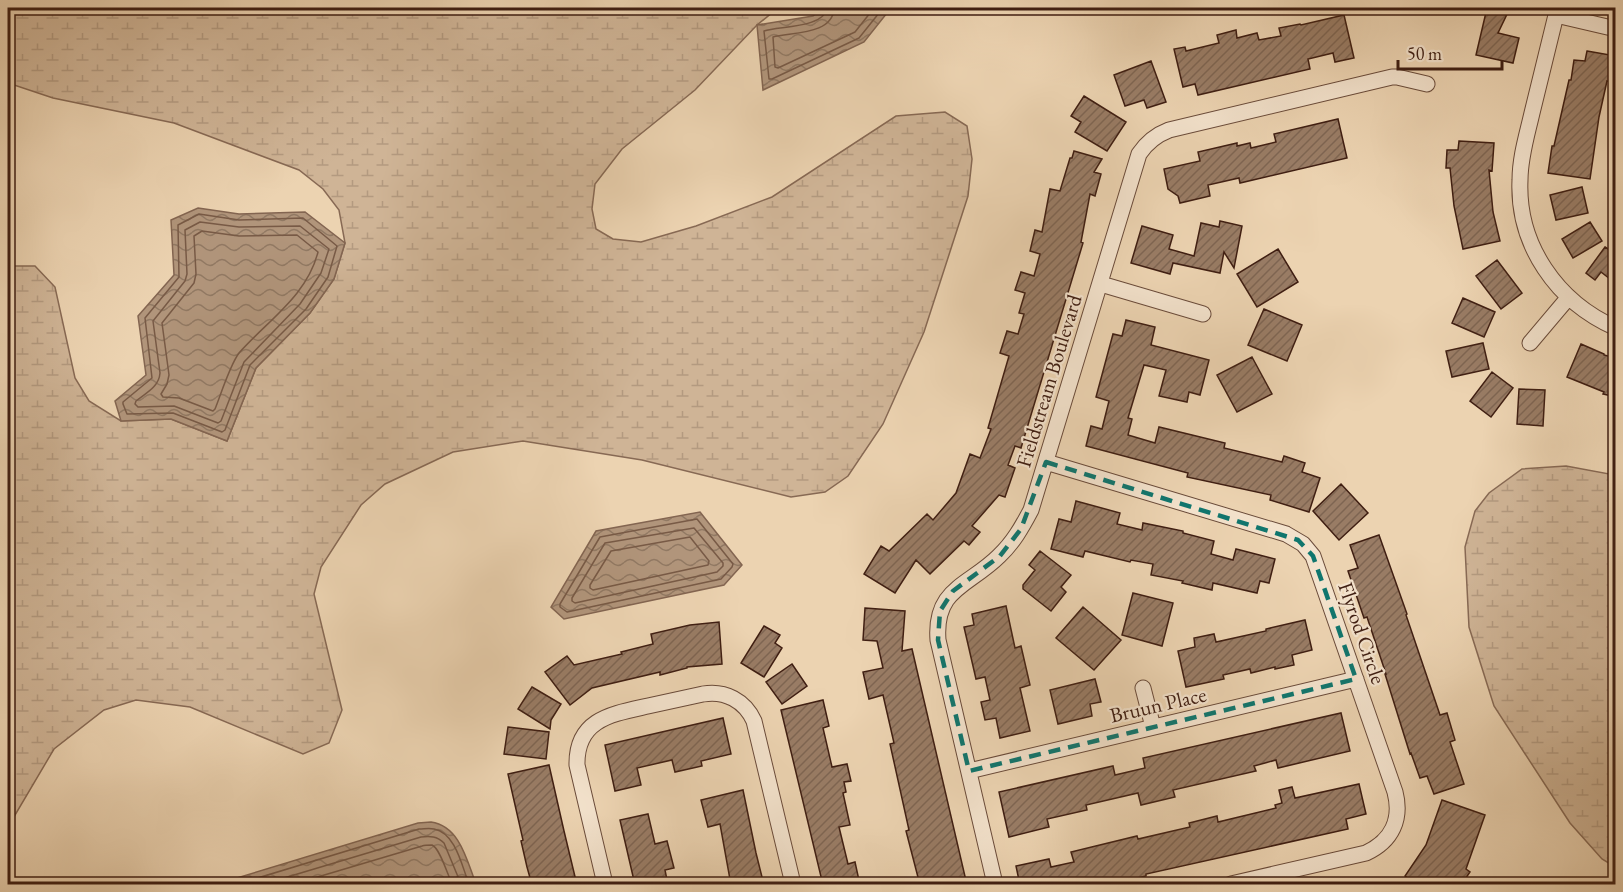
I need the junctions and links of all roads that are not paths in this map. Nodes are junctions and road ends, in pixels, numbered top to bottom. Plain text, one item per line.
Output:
1 (1616, 30) edge
2 (1427, 84) dead end
3 (1101, 284) junction
4 (1568, 298) junction
5 (1203, 314) dead end
6 (1616, 328) edge
7 (1530, 344) dead end
8 (1046, 462) junction
9 (1356, 679) junction
10 (1143, 688) dead end
11 (1153, 727) junction
12 (969, 771) junction
13 (605, 885) edge
14 (793, 885) edge
15 (995, 885) edge
16 (1231, 885) edge

1 - 4 street
2 - 3 street, Fieldstream Boulevard
3 - 5 street
3 - 8 street, Fieldstream Boulevard
4 - 6 street
4 - 7 street
8 - 9 street, Flyrod Circle
8 - 12 street, Fieldstream Boulevard
9 - 11 street, Bruun Place
9 - 16 street, Flyrod Circle
10 - 11 street
11 - 12 street, Bruun Place
12 - 15 street, Fieldstream Boulevard
13 - 14 street

